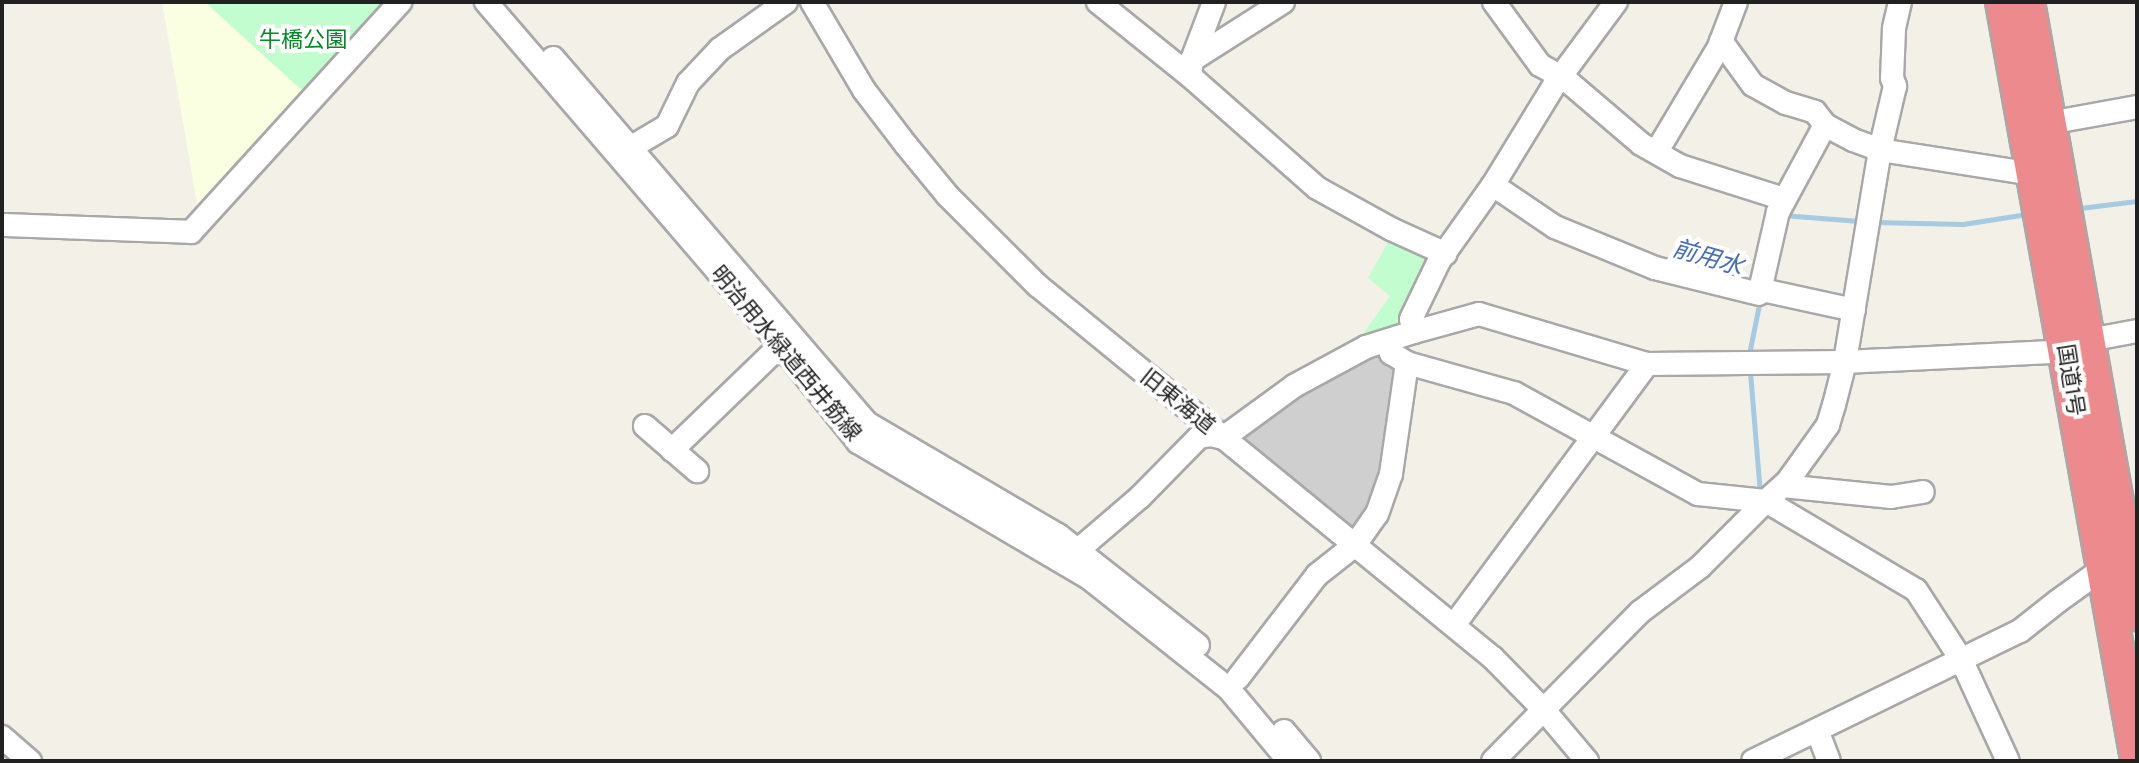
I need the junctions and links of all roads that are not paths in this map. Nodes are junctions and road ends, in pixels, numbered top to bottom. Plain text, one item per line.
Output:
1 (400, 2) edge
2 (486, 2) edge
3 (505, 2) edge
4 (786, 2) edge
5 (812, 2) edge
6 (1098, 2) edge
7 (1214, 2) edge
8 (1283, 2) edge
9 (1494, 2) edge
10 (1616, 2) edge
11 (1736, 2) edge
12 (1900, 2) edge
13 (2002, 2) edge
14 (2028, 2) edge
15 (1721, 41) junction
16 (1191, 68) junction
17 (1560, 77) junction
18 (2137, 107) edge
19 (2049, 123) junction
20 (1825, 125) junction
21 (630, 148) junction
22 (1880, 150) junction
23 (1657, 151) junction
24 (2034, 174) junction
25 (1493, 185) junction
26 (1784, 199) junction
27 (2, 225) edge
28 (1446, 254) junction
29 (1762, 291) junction
30 (1854, 310) junction
31 (2137, 331) edge
32 (1414, 332) junction
33 (786, 340) junction
34 (1387, 341) junction
35 (2078, 346) junction
36 (1845, 362) junction
37 (1407, 363) junction
38 (1647, 364) junction
39 (645, 426) dead end
40 (854, 435) junction
41 (1223, 438) junction
42 (1592, 439) junction
43 (672, 450) junction
44 (697, 471) dead end
45 (1783, 486) junction
46 (1923, 492) dead end
47 (1766, 501) junction
48 (1355, 545) junction
49 (1077, 551) junction
50 (2122, 564) edge
51 (2137, 614) edge
52 (1454, 625) junction
53 (1961, 659) junction
54 (1238, 678) junction
55 (1544, 710) junction
56 (1817, 730) junction
57 (2, 737) edge
58 (2137, 759) edge
59 (30, 761) edge
60 (1289, 761) edge
61 (1309, 761) edge
62 (1493, 761) edge
63 (1587, 761) edge
64 (1753, 761) edge
65 (1829, 761) edge
66 (2008, 761) edge

1 - 27 street
2 - 33 street, 明治用水緑道西井筋線
3 - 21 street
4 - 21 street
5 - 41 street, 旧東海道
6 - 16 street
7 - 16 street
8 - 16 street
9 - 17 street
10 - 17 street
11 - 15 street
12 - 22 street
13 - 24 highway, 国道1号
14 - 19 highway, 国道1号
15 - 20 street
15 - 23 street
16 - 28 street
17 - 23 street
17 - 25 street
18 - 19 street
19 - 35 highway, 国道1号
20 - 22 street
20 - 26 street
21 - 33 street
22 - 24 street
22 - 30 street
23 - 26 street
24 - 35 highway, 国道1号
25 - 28 street
25 - 29 street
26 - 29 street
28 - 32 street
29 - 30 street
30 - 36 street
31 - 35 street
32 - 34 street
32 - 38 street
33 - 40 street
33 - 43 street
34 - 37 street
34 - 41 street
35 - 36 street
35 - 50 highway, 国道1号
36 - 38 street
36 - 45 street
37 - 42 street
37 - 48 street
38 - 42 street
39 - 43 street
40 - 49 street
40 - 60 street, 明治用水緑道西井筋線
41 - 48 street, 旧東海道
41 - 49 street
42 - 47 street
42 - 52 street
43 - 44 street
45 - 46 street
45 - 47 street
47 - 53 street
47 - 55 street
48 - 52 street, 旧東海道
48 - 54 street
49 - 54 street
50 - 51 highway, 国道1号
50 - 53 street
50 - 58 highway, 国道1号
52 - 55 street, 旧東海道
53 - 56 street
53 - 66 street
54 - 61 street
55 - 62 street
55 - 63 street, 旧東海道
56 - 64 street
56 - 65 street
57 - 59 street

